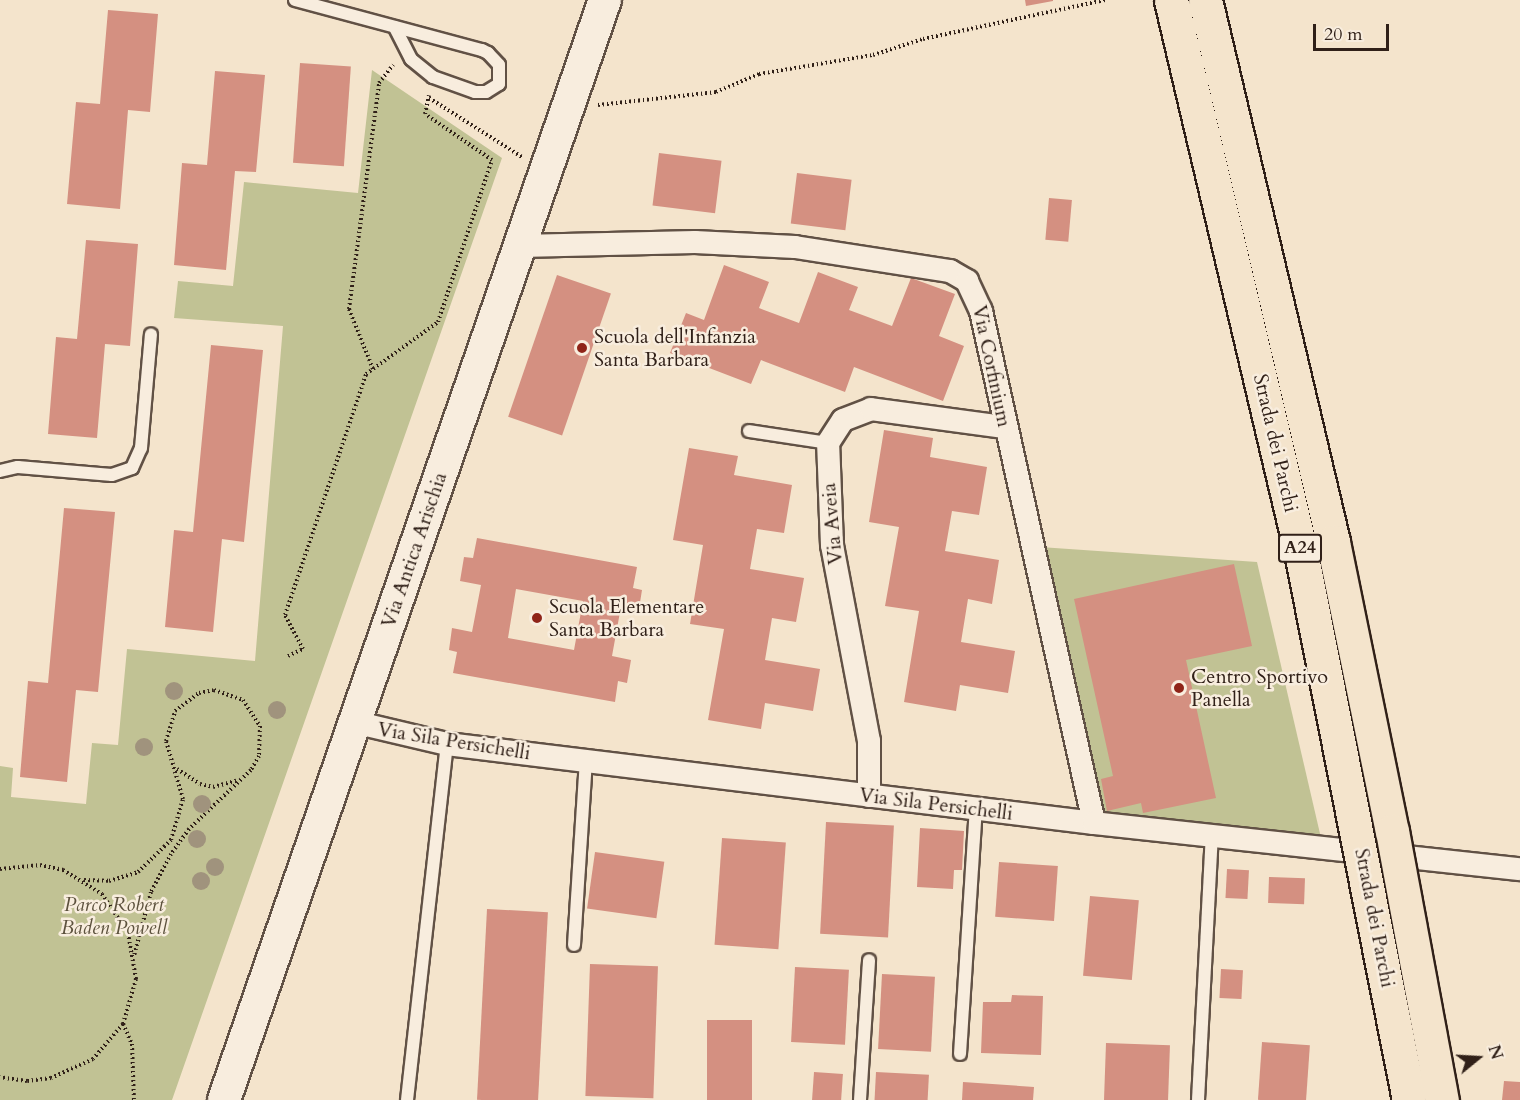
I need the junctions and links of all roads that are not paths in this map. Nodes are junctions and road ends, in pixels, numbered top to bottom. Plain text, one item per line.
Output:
1 (295, 0) edge
2 (605, 0) edge
3 (1171, 0) edge
4 (1205, 0) edge
5 (395, 27) junction
6 (520, 246) junction
7 (151, 334) dead end
8 (1005, 427) junction
9 (749, 431) dead end
10 (828, 443) junction
11 (0, 471) edge
12 (354, 722) junction
13 (447, 744) junction
14 (586, 761) junction
15 (869, 795) junction
16 (976, 809) junction
17 (1094, 823) junction
18 (1212, 836) junction
19 (1520, 869) edge
20 (574, 945) dead end
21 (869, 960) dead end
22 (960, 1054) dead end
23 (224, 1100) edge
24 (407, 1100) edge
25 (860, 1100) edge
26 (1198, 1100) edge
27 (1409, 1100) edge
28 (1442, 1100) edge

1 - 5 lane
2 - 6 main road, Via Antica Arischia
3 - 27 highway, Strada dei Parchi / A24, bridge
4 - 28 highway, Strada dei Parchi / A24, bridge
5 - 5 lane
6 - 8 street, Via Corfinium
6 - 12 main road, Via Antica Arischia
7 - 11 lane
8 - 10 street
8 - 17 street, Via Corfinium
9 - 10 lane
10 - 15 street, Via Aveia
12 - 13 street, Via Sila Persichelli
12 - 23 main road, Via Antica Arischia
13 - 14 street, Via Sila Persichelli
13 - 24 lane
14 - 15 street, Via Sila Persichelli
14 - 20 lane
15 - 16 street, Via Sila Persichelli
16 - 17 street, Via Sila Persichelli
16 - 22 lane
17 - 18 street, Via Sila Persichelli
18 - 19 street, Via Sila Persichelli
18 - 26 lane
21 - 25 lane

